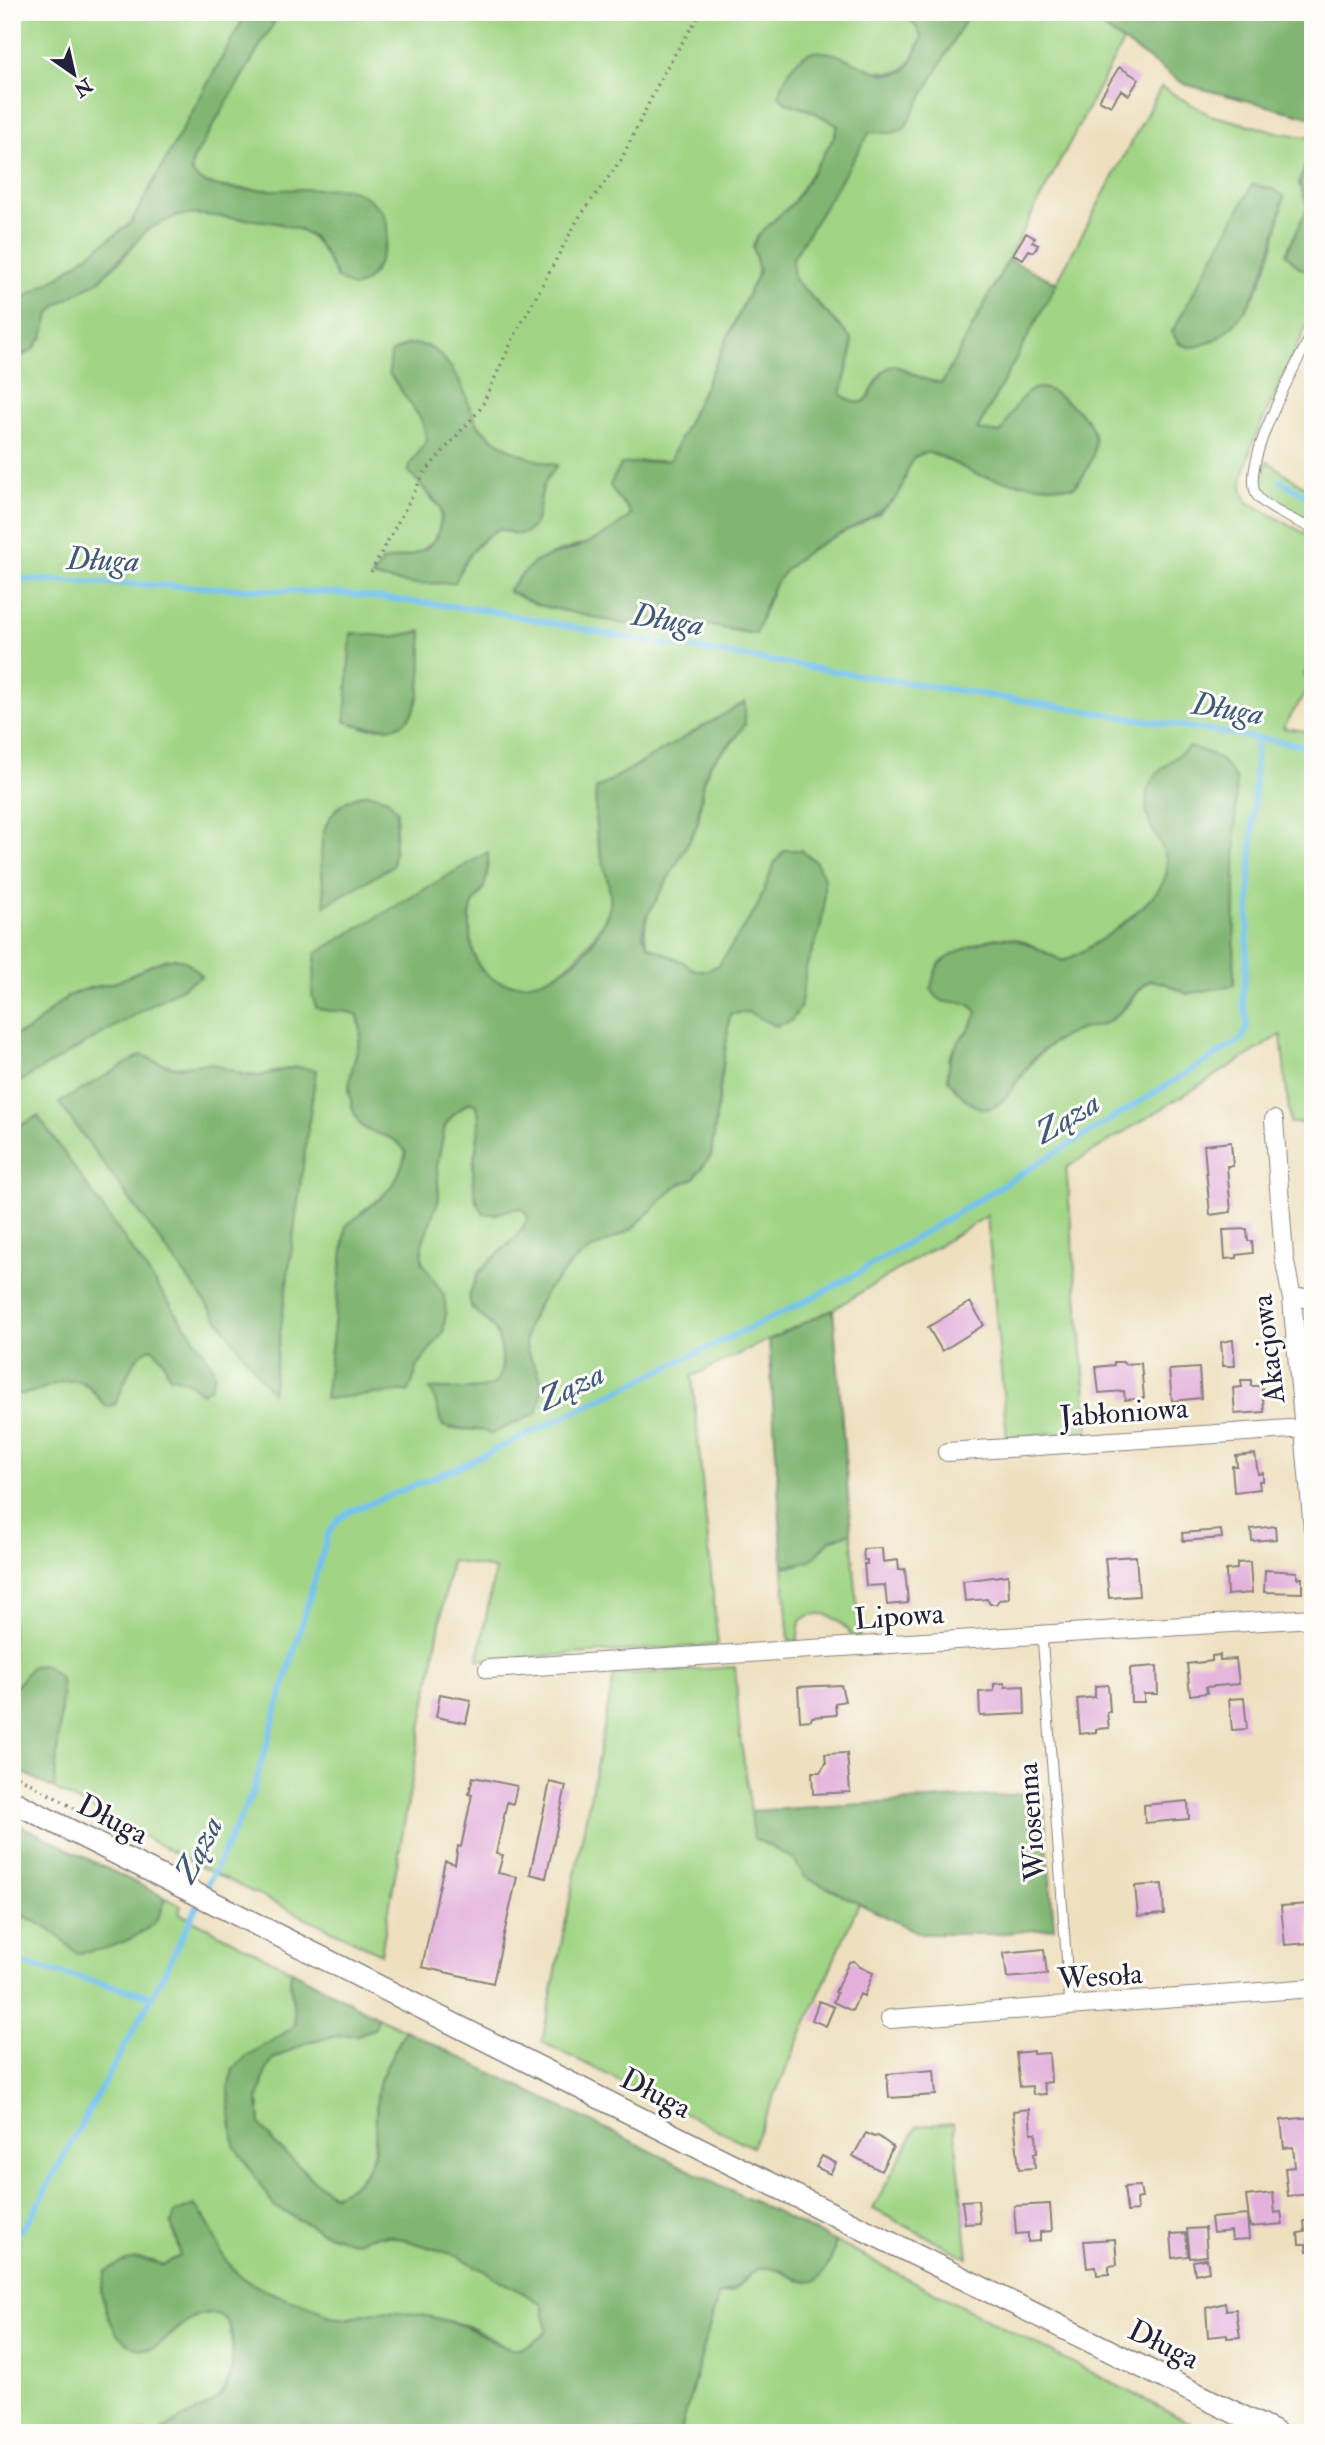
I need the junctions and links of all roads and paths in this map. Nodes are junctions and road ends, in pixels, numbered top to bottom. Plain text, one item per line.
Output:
1 (701, 12) edge
2 (1313, 331) edge
3 (1313, 529) edge
4 (371, 572) dead end
5 (1274, 1120) dead end
6 (1313, 1297) edge
7 (1292, 1298) junction
8 (1305, 1427) junction
9 (947, 1452) dead end
10 (1313, 1529) edge
11 (1313, 1618) edge
12 (1042, 1635) junction
13 (488, 1669) dead end
14 (12, 1801) edge
15 (1313, 1988) edge
16 (1070, 2006) junction
17 (890, 2019) dead end
18 (1276, 2433) edge

1 - 4 path
2 - 3 lane
5 - 7 street, Akacjowa
6 - 7 street
7 - 8 street, Akacjowa
8 - 9 street, Jabłoniowa
8 - 10 street, Akacjowa
11 - 12 street, Lipowa
12 - 13 street, Lipowa
12 - 16 lane, Wiosenna
14 - 18 street, Długa
15 - 16 street, Wesoła
16 - 17 street, Wesoła

